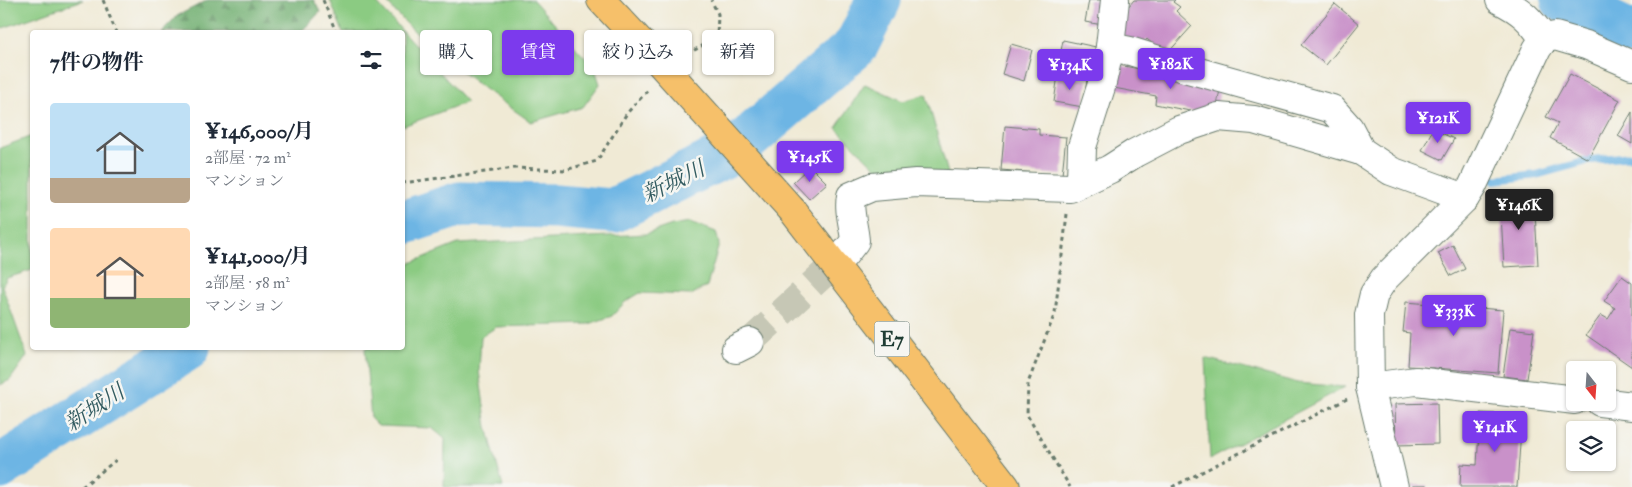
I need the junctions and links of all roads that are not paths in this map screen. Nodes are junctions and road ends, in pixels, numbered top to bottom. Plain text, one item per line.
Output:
1 (601, 0) edge
2 (1115, 0) edge
3 (1500, 0) edge
4 (1544, 39) junction
5 (1110, 47) junction
6 (1632, 65) edge
7 (1361, 151) junction
8 (1076, 185) junction
9 (1466, 198) junction
10 (844, 255) tunnel mouth
11 (1370, 388) junction
12 (1566, 399) edge
13 (1616, 404) edge
14 (1632, 406) edge
15 (999, 478) edge
16 (1394, 487) edge

1 - 15 highway, E7, bridge
2 - 5 street
3 - 4 street
4 - 6 street
4 - 9 street
5 - 7 street
5 - 8 street
7 - 8 street
7 - 9 street
8 - 10 street
9 - 11 street
11 - 12 street
11 - 16 street
13 - 14 street

